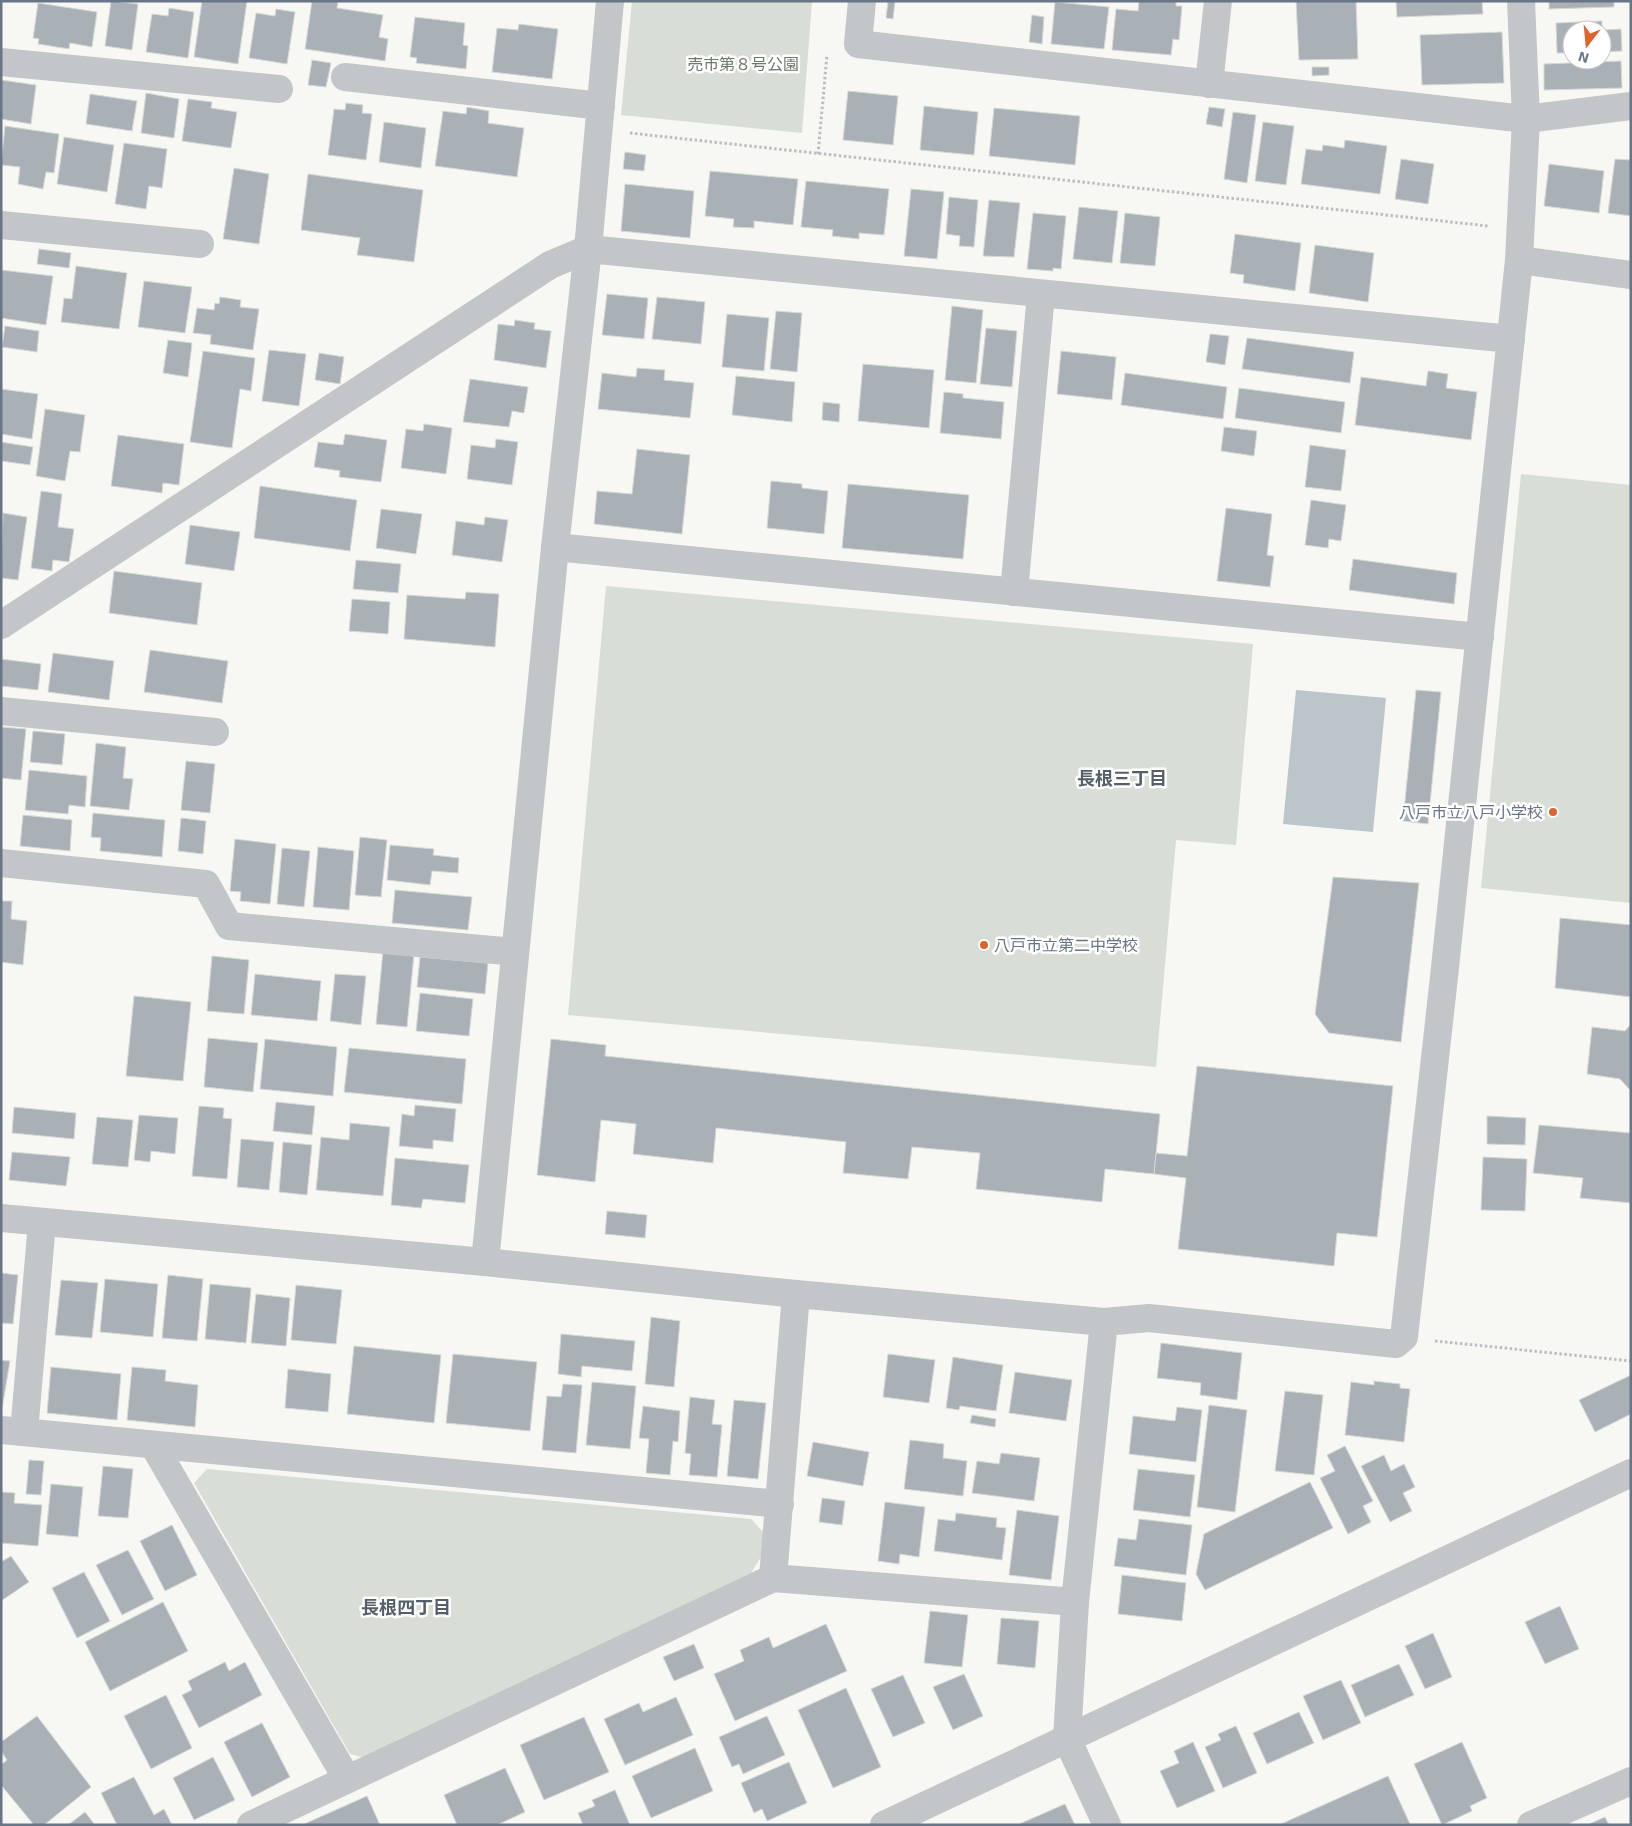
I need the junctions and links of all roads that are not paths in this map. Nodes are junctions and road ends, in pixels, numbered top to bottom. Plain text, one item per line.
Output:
1 (610, 1) edge
2 (862, 1) edge
3 (1218, 1) edge
4 (1521, 1) edge
5 (1, 62) edge
6 (345, 78) dead end
7 (1209, 84) junction
8 (279, 89) dead end
9 (1631, 106) edge
10 (600, 118) junction
11 (1526, 119) junction
12 (1, 225) edge
13 (200, 244) dead end
14 (588, 250) junction
15 (1518, 260) junction
16 (1631, 275) edge
17 (1041, 294) junction
18 (1511, 339) junction
19 (555, 547) junction
20 (1014, 592) junction
21 (1, 625) edge
22 (1480, 637) junction
23 (1, 711) edge
24 (215, 732) dead end
25 (1, 863) edge
26 (516, 952) junction
27 (1, 1218) edge
28 (42, 1223) junction
29 (485, 1262) junction
30 (796, 1294) junction
31 (1104, 1322) junction
32 (13, 1431) edge
33 (154, 1446) junction
34 (1631, 1473) edge
35 (780, 1504) junction
36 (773, 1578) junction
37 (1076, 1602) junction
38 (1067, 1739) junction
39 (347, 1779) junction
40 (1631, 1781) edge
41 (251, 1825) edge
42 (884, 1825) edge
43 (1107, 1825) edge
44 (1531, 1825) edge

1 - 10 street
2 - 7 street
3 - 7 street
4 - 11 street
5 - 8 street
6 - 10 street
7 - 11 street
9 - 11 street
10 - 14 street
11 - 15 street
12 - 13 street
14 - 17 street
14 - 19 street
14 - 21 street
15 - 16 street
15 - 18 street
17 - 18 street
17 - 20 street
18 - 22 street
19 - 20 street
19 - 26 street
20 - 22 street
22 - 31 street
23 - 24 street
25 - 26 street
26 - 29 street
27 - 28 street
28 - 29 street
28 - 32 street
29 - 30 street
30 - 31 street
30 - 35 street
31 - 37 street
32 - 33 street
33 - 35 street
33 - 39 street
34 - 38 street
35 - 36 street
36 - 37 street
36 - 39 street
37 - 38 street
38 - 42 street
38 - 43 street
39 - 41 street
40 - 44 street

